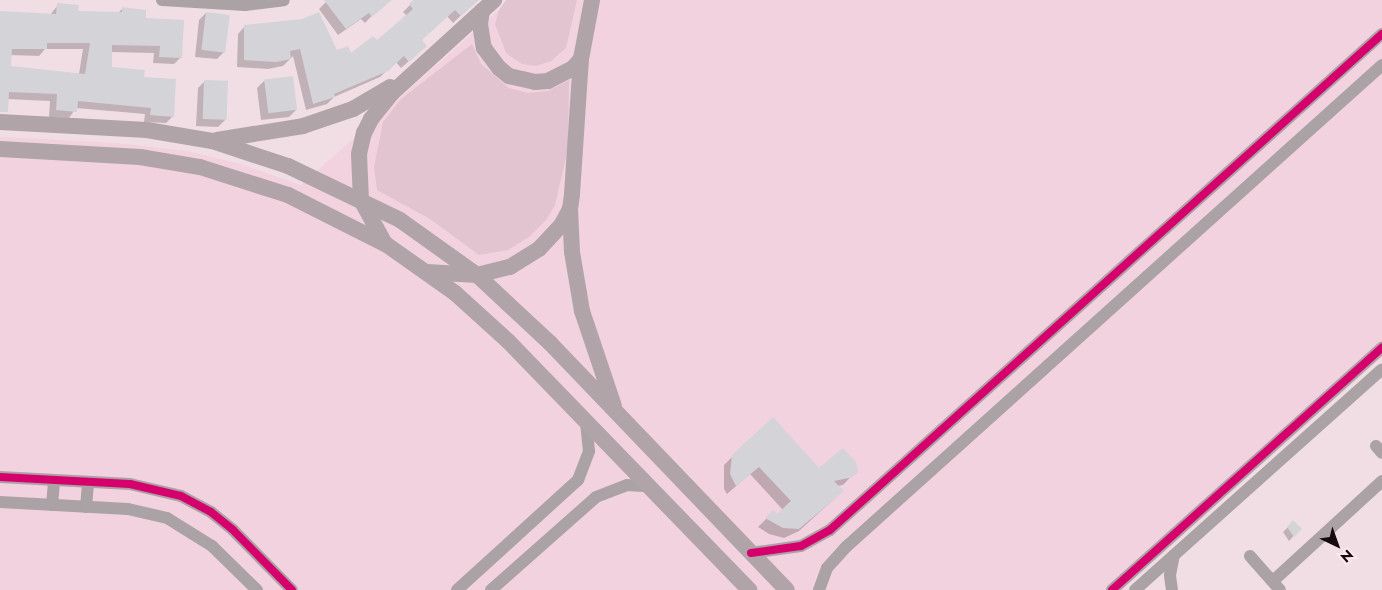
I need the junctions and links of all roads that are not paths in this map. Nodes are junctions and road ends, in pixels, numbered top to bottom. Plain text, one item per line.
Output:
1 (162, 0) edge
2 (284, 0) edge
3 (494, 0) edge
4 (592, 0) edge
5 (482, 11) junction
6 (1382, 34) edge
7 (581, 59) junction
8 (1382, 65) edge
9 (413, 72) junction
10 (0, 122) edge
11 (212, 141) junction
12 (0, 149) edge
13 (1218, 181) junction
14 (1234, 198) junction
15 (361, 200) junction
16 (570, 210) junction
17 (387, 245) junction
18 (427, 272) junction
19 (477, 275) junction
20 (1382, 348) edge
21 (1382, 369) edge
22 (617, 415) junction
23 (586, 421) junction
24 (1261, 456) junction
25 (1272, 468) junction
26 (0, 477) edge
27 (54, 480) junction
28 (88, 482) junction
29 (1382, 482) edge
30 (649, 486) junction
31 (0, 502) edge
32 (52, 505) junction
33 (86, 507) junction
34 (751, 553) junction
35 (1174, 555) junction
36 (1250, 556) dead end
37 (1276, 586) edge
38 (257, 590) edge
39 (292, 590) edge
40 (457, 590) edge
41 (491, 590) edge
42 (750, 590) edge
43 (787, 590) edge
44 (819, 590) edge
45 (1112, 590) edge
46 (1136, 590) edge
47 (1172, 590) edge

1 - 2 street
3 - 5 main road
4 - 7 main road
5 - 7 main road
5 - 9 main road
6 - 13 street
7 - 16 main road
8 - 14 street
9 - 11 main road
9 - 15 main road
10 - 11 main road
11 - 15 main road
12 - 17 main road
13 - 14 street
13 - 34 street
14 - 44 street
15 - 17 main road
15 - 19 main road
16 - 19 main road
16 - 22 main road
17 - 18 main road
18 - 19 main road
18 - 23 main road
19 - 22 main road
20 - 24 street
21 - 25 street
22 - 34 main road
23 - 30 main road
23 - 40 street
24 - 25 street
24 - 45 street
25 - 35 street
26 - 27 street
27 - 28 street
27 - 32 street
28 - 33 street
28 - 39 street
29 - 37 street
30 - 41 street
30 - 42 main road
31 - 32 street
32 - 33 street
33 - 38 street
34 - 43 main road
35 - 46 street
35 - 47 street
36 - 37 street

